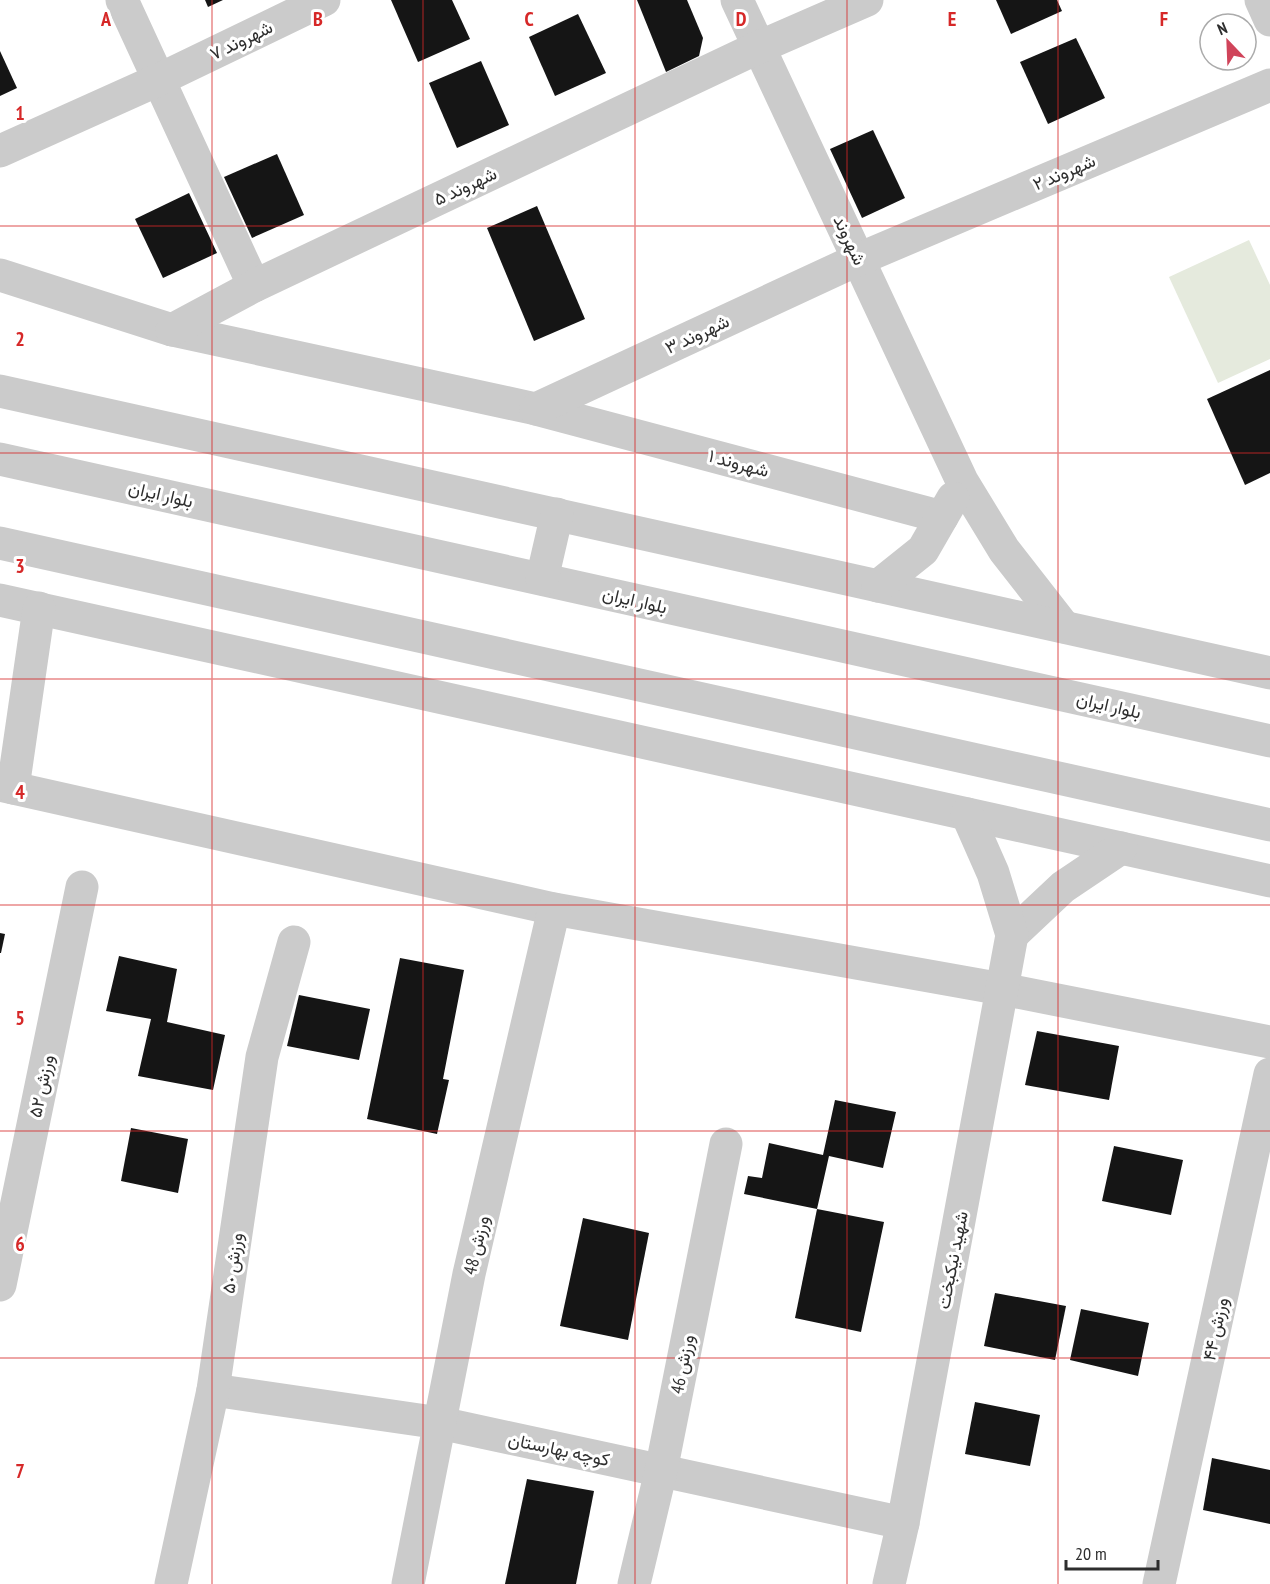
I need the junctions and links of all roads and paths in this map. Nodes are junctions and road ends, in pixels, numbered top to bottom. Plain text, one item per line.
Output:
1 (122, 0) edge
2 (324, 0) edge
3 (738, 0) edge
4 (867, 0) edge
5 (1261, 0) edge
6 (1270, 20) edge
7 (759, 47) junction
8 (158, 80) junction
9 (1270, 85) edge
10 (0, 151) edge
11 (859, 259) junction
12 (0, 276) edge
13 (254, 286) junction
14 (172, 330) junction
15 (0, 391) edge
16 (536, 409) junction
17 (0, 459) edge
18 (962, 481) junction
19 (556, 514) junction
20 (942, 517) junction
21 (0, 543) edge
22 (542, 579) junction
23 (878, 586) junction
24 (0, 600) edge
25 (39, 608) junction
26 (1065, 627) junction
27 (1270, 673) edge
28 (1270, 741) edge
29 (7, 787) edge
30 (967, 814) junction
31 (1270, 825) edge
32 (1121, 848) junction
33 (1270, 881) edge
34 (82, 887) dead end
35 (554, 909) junction
36 (1012, 935) junction
37 (294, 942) dead end
38 (1002, 989) junction
39 (1270, 1042) edge
40 (1270, 1074) edge
41 (726, 1144) dead end
42 (0, 1285) edge
43 (213, 1390) junction
44 (440, 1423) junction
45 (661, 1471) junction
46 (903, 1522) junction
47 (171, 1584) edge
48 (408, 1584) edge
49 (634, 1584) edge
50 (889, 1584) edge
51 (1160, 1584) edge

1 - 8 street
2 - 8 street, شهروند ۷
3 - 7 street, شهروند
4 - 7 street, شهروند ۵
5 - 6 street
7 - 11 street, شهروند
7 - 13 street, شهروند ۵
8 - 10 street, شهروند ۷
8 - 13 street
9 - 11 street, شهروند ۲
11 - 16 street, شهروند ۳
11 - 18 street, شهروند
12 - 14 street, شهروند ۱
13 - 14 street, شهروند ۵
14 - 16 street, شهروند ۱
15 - 19 street
16 - 20 street, شهروند ۱
17 - 22 street, بلوار ایران
18 - 20 street
18 - 26 street, شهروند
19 - 22 street
19 - 23 street
20 - 23 street
21 - 31 street
22 - 28 street, بلوار ایران
23 - 26 street
24 - 25 street
25 - 29 street
25 - 30 street
26 - 27 street
29 - 35 street
30 - 32 street
30 - 36 street
32 - 33 street
32 - 36 street
34 - 42 street, ورزش ۵٢
35 - 38 street
35 - 44 street, ورزش 48
36 - 38 street, شهید نیکبخت
37 - 43 street, ورزش ۵٠
38 - 39 street
38 - 46 street, شهید نیکبخت
40 - 51 street, ورزش ۴۴
41 - 45 street, ورزش 46
43 - 44 street, کوچه بهارستان
43 - 47 street, ورزش ۵٠
44 - 45 street, کوچه بهارستان
44 - 48 street, ورزش 48
45 - 46 street, کوچه بهارستان
45 - 49 street, ورزش 46
46 - 50 street, شهید نیکبخت

